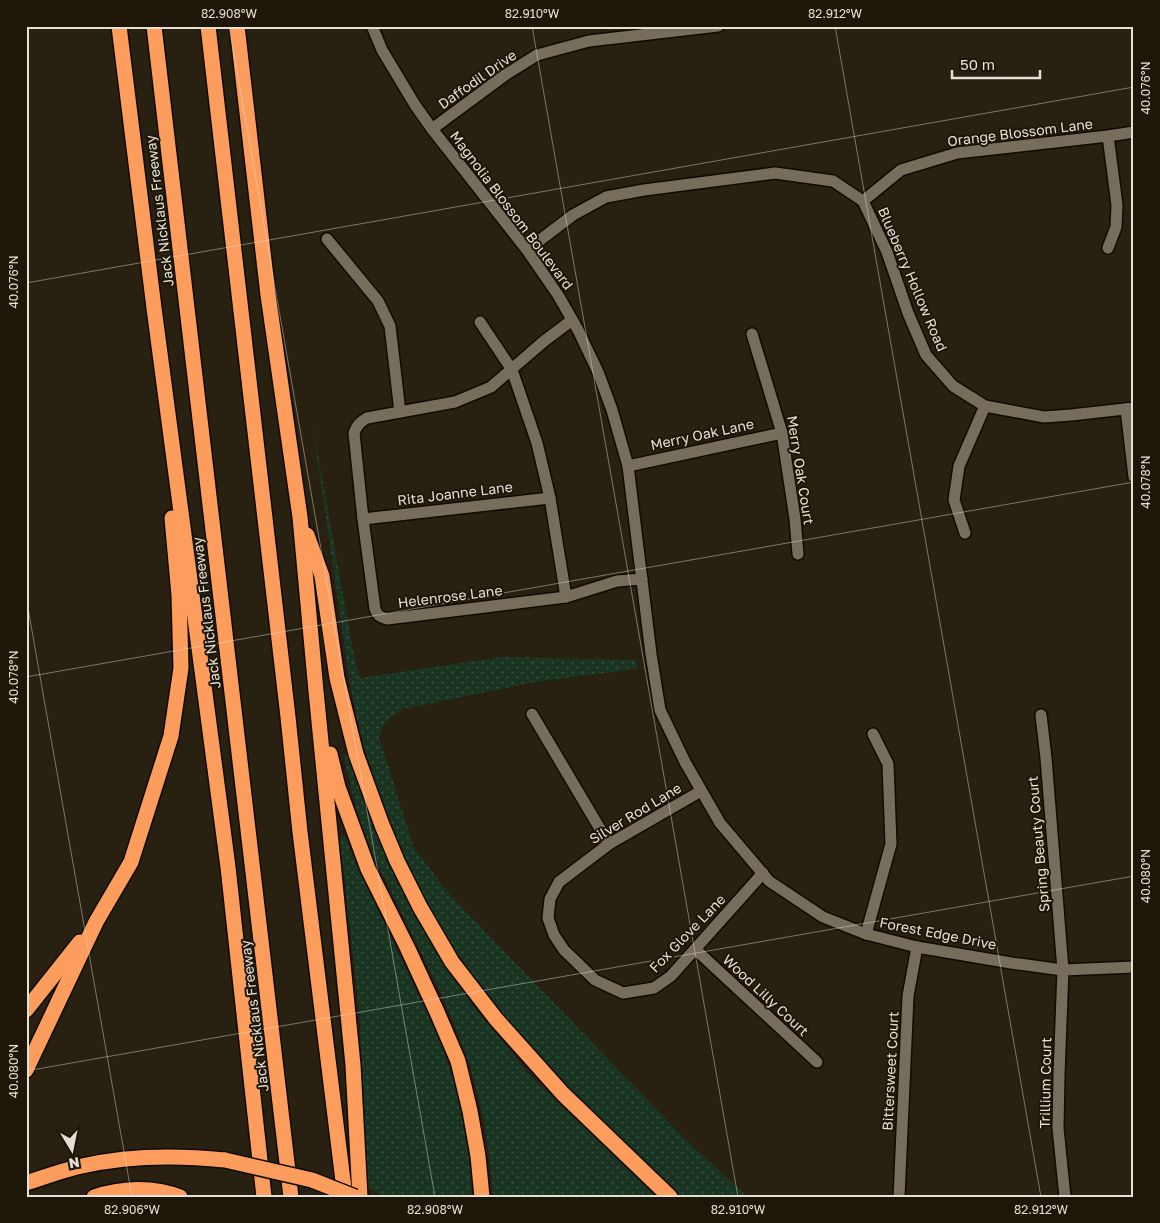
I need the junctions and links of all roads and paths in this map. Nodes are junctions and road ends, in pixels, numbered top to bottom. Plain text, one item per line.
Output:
1 (119, 26) edge
2 (154, 26) edge
3 (208, 26) edge
4 (237, 26) edge
5 (372, 26) edge
6 (718, 26) edge
7 (704, 27) edge
8 (432, 129) junction
9 (1134, 132) edge
10 (1108, 136) junction
11 (863, 201) junction
12 (327, 239) dead end
13 (1108, 248) dead end
14 (526, 250) junction
15 (154, 308) junction
16 (572, 320) junction
17 (480, 322) dead end
18 (752, 334) dead end
19 (512, 370) junction
20 (985, 406) junction
21 (1130, 409) edge
22 (400, 412) junction
23 (782, 433) junction
24 (628, 466) junction
25 (1134, 476) edge
26 (550, 498) junction
27 (300, 517) junction
28 (363, 519) junction
29 (965, 533) dead end
30 (798, 554) dead end
31 (642, 579) junction
32 (566, 597) junction
33 (651, 654) joint
34 (316, 691) junction
35 (532, 714) dead end
36 (1041, 715) dead end
37 (873, 734) dead end
38 (701, 791) junction
39 (609, 844) junction
40 (763, 873) junction
41 (96, 922) junction
42 (866, 934) junction
43 (917, 947) junction
44 (695, 949) junction
45 (1134, 967) edge
46 (1063, 970) junction
47 (594, 980) joint
48 (26, 1010) edge
49 (817, 1062) dead end
50 (26, 1070) edge
51 (26, 1183) edge
52 (94, 1197) edge
53 (180, 1197) edge
54 (264, 1197) edge
55 (291, 1197) edge
56 (345, 1197) edge
57 (354, 1197) edge
58 (360, 1197) edge
59 (482, 1197) edge
60 (670, 1197) edge
61 (899, 1197) edge
62 (1065, 1197) edge

1 - 15 highway
2 - 55 highway, Jack Nicklaus Freeway
3 - 56 highway
4 - 27 highway
5 - 8 street, Magnolia Blossom Boulevard
6 - 7 street, Daffodil Drive
7 - 8 street, Daffodil Drive
8 - 14 street, Magnolia Blossom Boulevard
9 - 10 street, Orange Blossom Lane
10 - 11 street, Orange Blossom Lane
10 - 13 street
11 - 14 street, Blueberry Hollow Road
11 - 20 street, Blueberry Hollow Road
12 - 22 street
14 - 16 street, Magnolia Blossom Boulevard
15 - 41 highway
15 - 54 highway
16 - 19 street, Helenrose Lane
16 - 24 street, Magnolia Blossom Boulevard
17 - 19 street
18 - 23 street, Merry Oak Court
19 - 22 street, Helenrose Lane
19 - 26 street
20 - 21 street, Blueberry Hollow Road
20 - 29 street
21 - 25 street
22 - 28 street, Helenrose Lane
23 - 24 street, Merry Oak Lane
23 - 30 street, Merry Oak Court
24 - 31 street, Magnolia Blossom Boulevard
26 - 28 street, Rita Joanne Lane
26 - 32 street
27 - 34 highway
27 - 60 highway
28 - 32 street, Helenrose Lane
31 - 32 street, Helenrose Lane
31 - 33 street, Magnolia Blossom Boulevard
33 - 38 street, Forest Edge Drive
34 - 58 highway
34 - 59 highway
35 - 39 street
36 - 46 street, Spring Beauty Court
37 - 42 street
38 - 39 street, Silver Rod Lane
38 - 40 street, Forest Edge Drive
39 - 47 street, Silver Rod Lane
40 - 42 street, Forest Edge Drive
40 - 44 street, Fox Glove Lane
41 - 48 highway
41 - 50 highway
42 - 43 street, Forest Edge Drive
43 - 46 street, Forest Edge Drive
43 - 61 street, Bittersweet Court
44 - 47 street, Fox Glove Lane
44 - 49 street, Wood Lilly Court
45 - 46 street, Forest Edge Drive
46 - 62 street, Trillium Court
51 - 57 highway, bridge
52 - 53 highway

